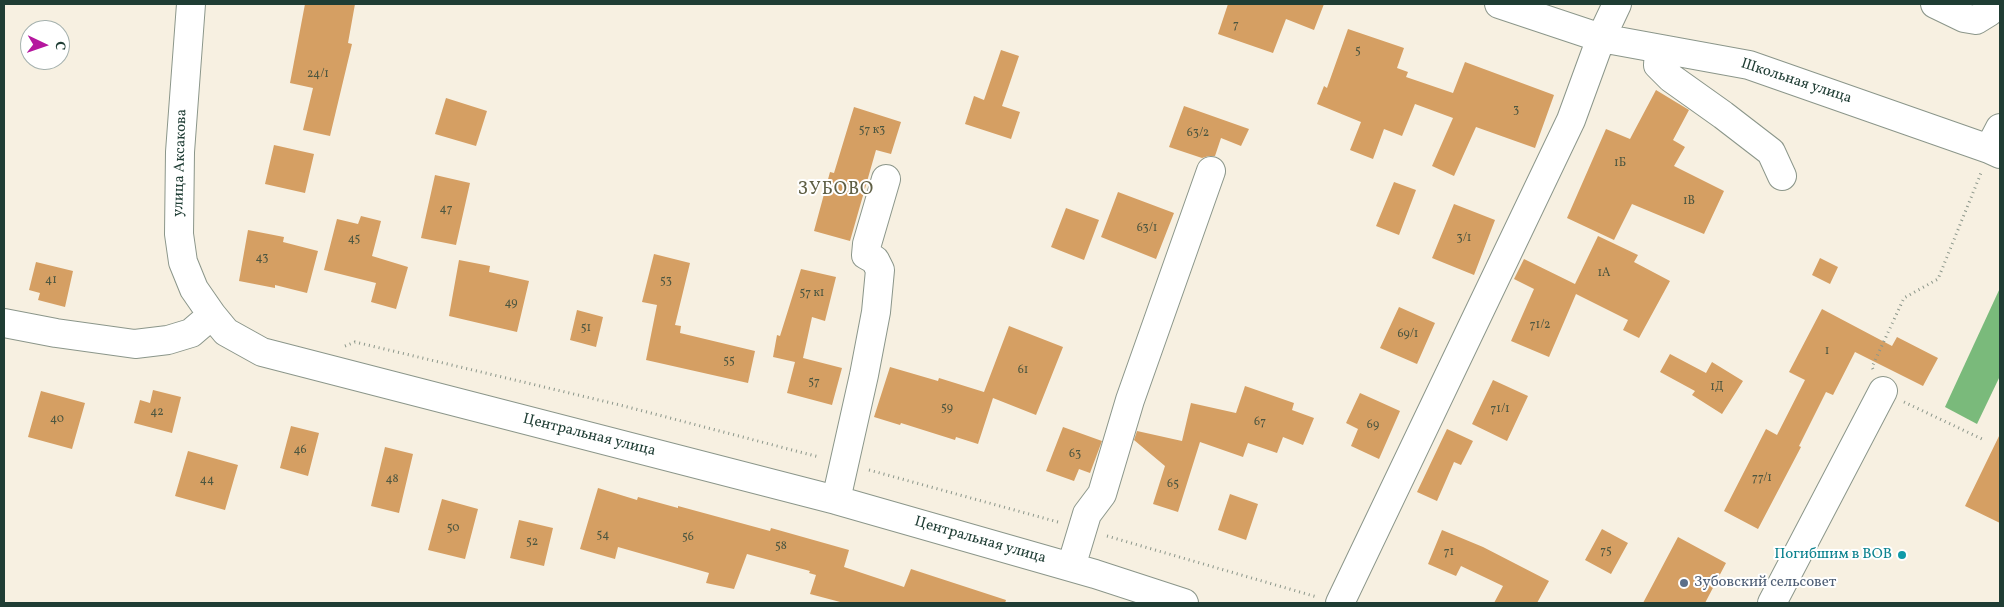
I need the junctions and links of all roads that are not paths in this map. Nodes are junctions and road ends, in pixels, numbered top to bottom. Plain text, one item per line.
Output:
1 (191, 4) edge
2 (1500, 4) edge
3 (1617, 4) edge
4 (1935, 4) edge
5 (1994, 4) edge
6 (1601, 38) junction
7 (1658, 48) junction
8 (1996, 144) edge
9 (1211, 170) dead end
10 (1782, 176) dead end
11 (886, 179) dead end
12 (212, 315) junction
13 (4, 323) edge
14 (1883, 391) road end
15 (836, 500) junction
16 (1071, 567) junction
17 (1184, 603) edge
18 (1340, 603) edge
19 (1772, 603) edge

1 - 12 street, улица Аксакова
2 - 6 street, Школьная улица
3 - 6 street
4 - 5 street
6 - 7 street, Школьная улица
6 - 18 street
7 - 8 street, Школьная улица
7 - 10 street
9 - 16 street
11 - 15 street
12 - 13 street
12 - 15 street, Центральная улица
14 - 19 street
15 - 16 street, Центральная улица
16 - 17 street, Центральная улица

